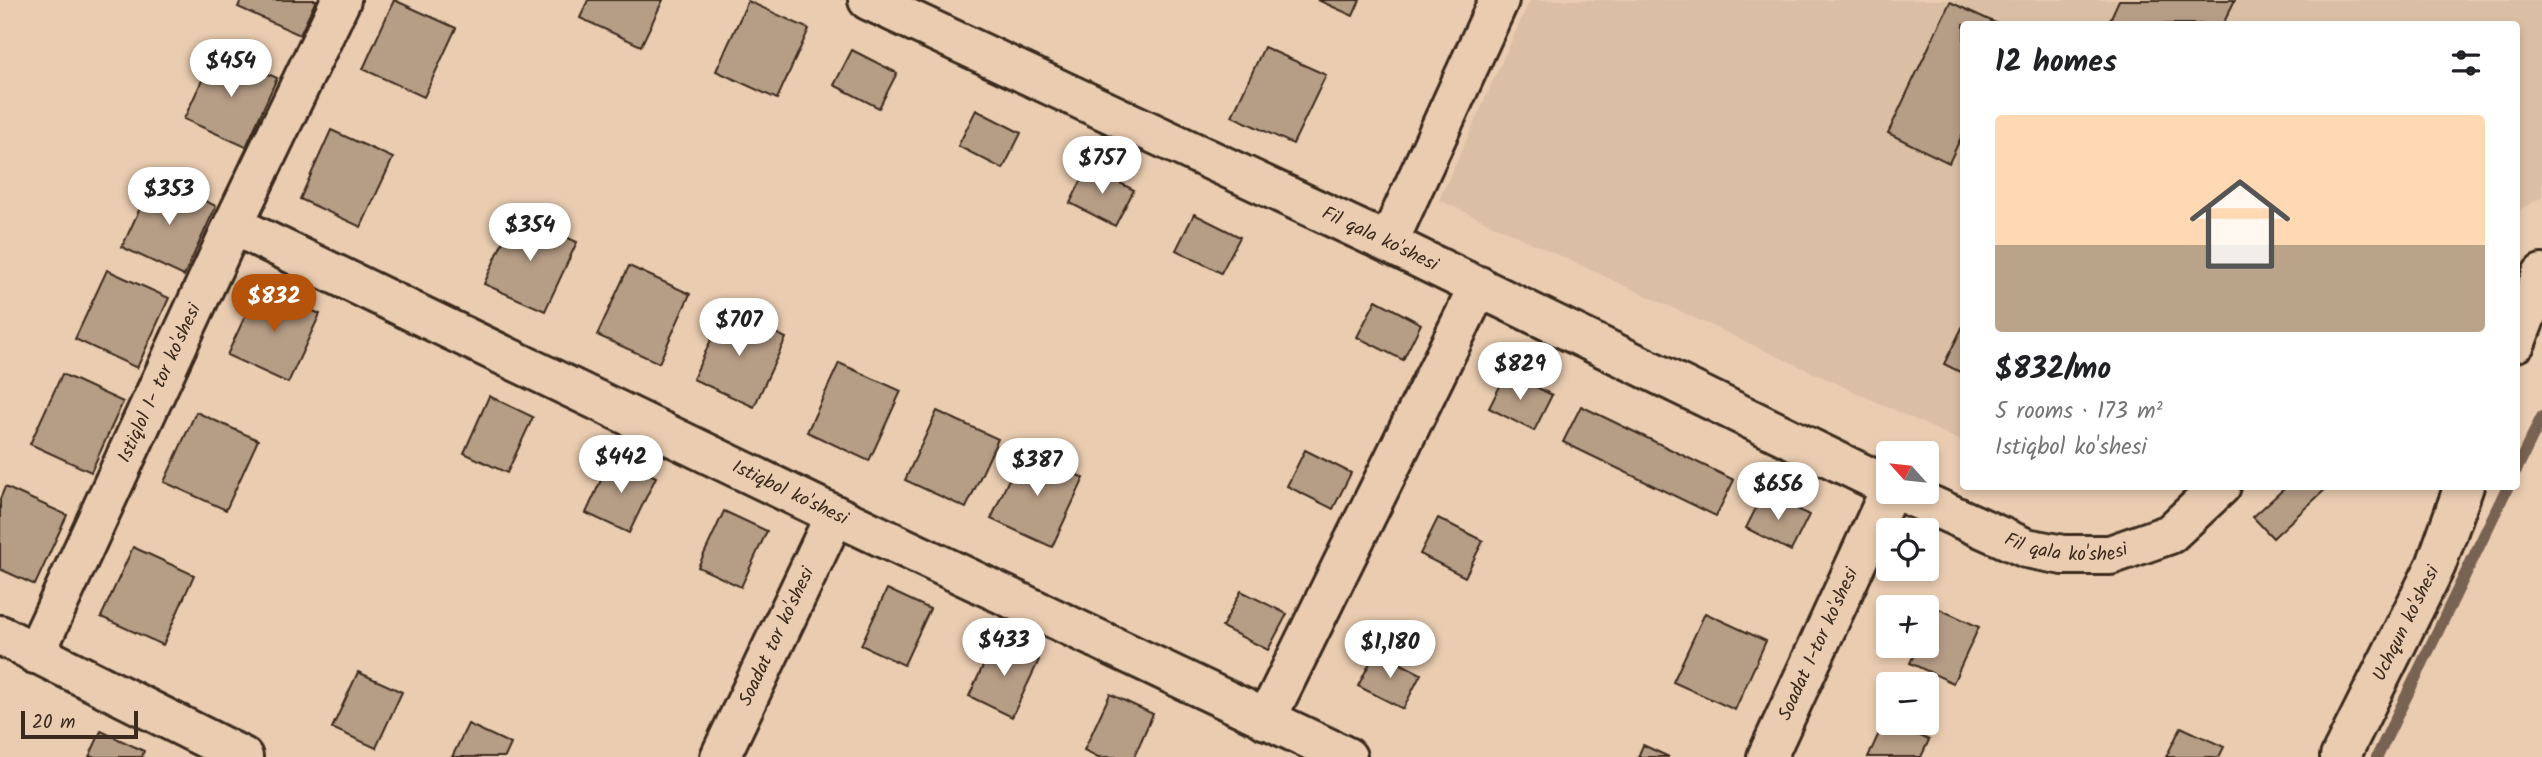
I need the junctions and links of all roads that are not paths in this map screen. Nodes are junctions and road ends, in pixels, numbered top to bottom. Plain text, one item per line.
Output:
1 (341, 0) edge
2 (868, 0) edge
3 (1499, 0) edge
4 (233, 225) junction
5 (1388, 243) junction
6 (2535, 279) edge
7 (1479, 286) junction
8 (2520, 329) edge
9 (1876, 480) edge
10 (2217, 490) edge
11 (2464, 490) edge
12 (1883, 504) edge
13 (1928, 504) edge
14 (835, 515) junction
15 (0, 635) edge
16 (35, 654) junction
17 (1266, 720) junction
18 (243, 757) edge
19 (720, 757) edge
20 (1347, 757) edge
21 (1767, 757) edge
22 (2340, 757) edge

1 - 4 street, Istiqlol 1- tor ko'shesi
2 - 5 street, Fil qala ko'shesi
3 - 5 street
4 - 14 street, Istiqbol ko'shesi
4 - 16 street, Istiqlol 1- tor ko'shesi
5 - 7 street, Fil qala ko'shesi
6 - 8 street
7 - 9 street, Fil qala ko'shesi
7 - 17 street
10 - 13 street, Fil qala ko'shesi
11 - 22 street, Uchqun ko'shesi
12 - 21 street, Soadat 1-tor ko'shesi
14 - 17 street, Istiqbol ko'shesi
14 - 19 street, Soadat tor ko'shesi
15 - 16 street
16 - 18 street
17 - 20 street, Istiqbol ko'shesi

